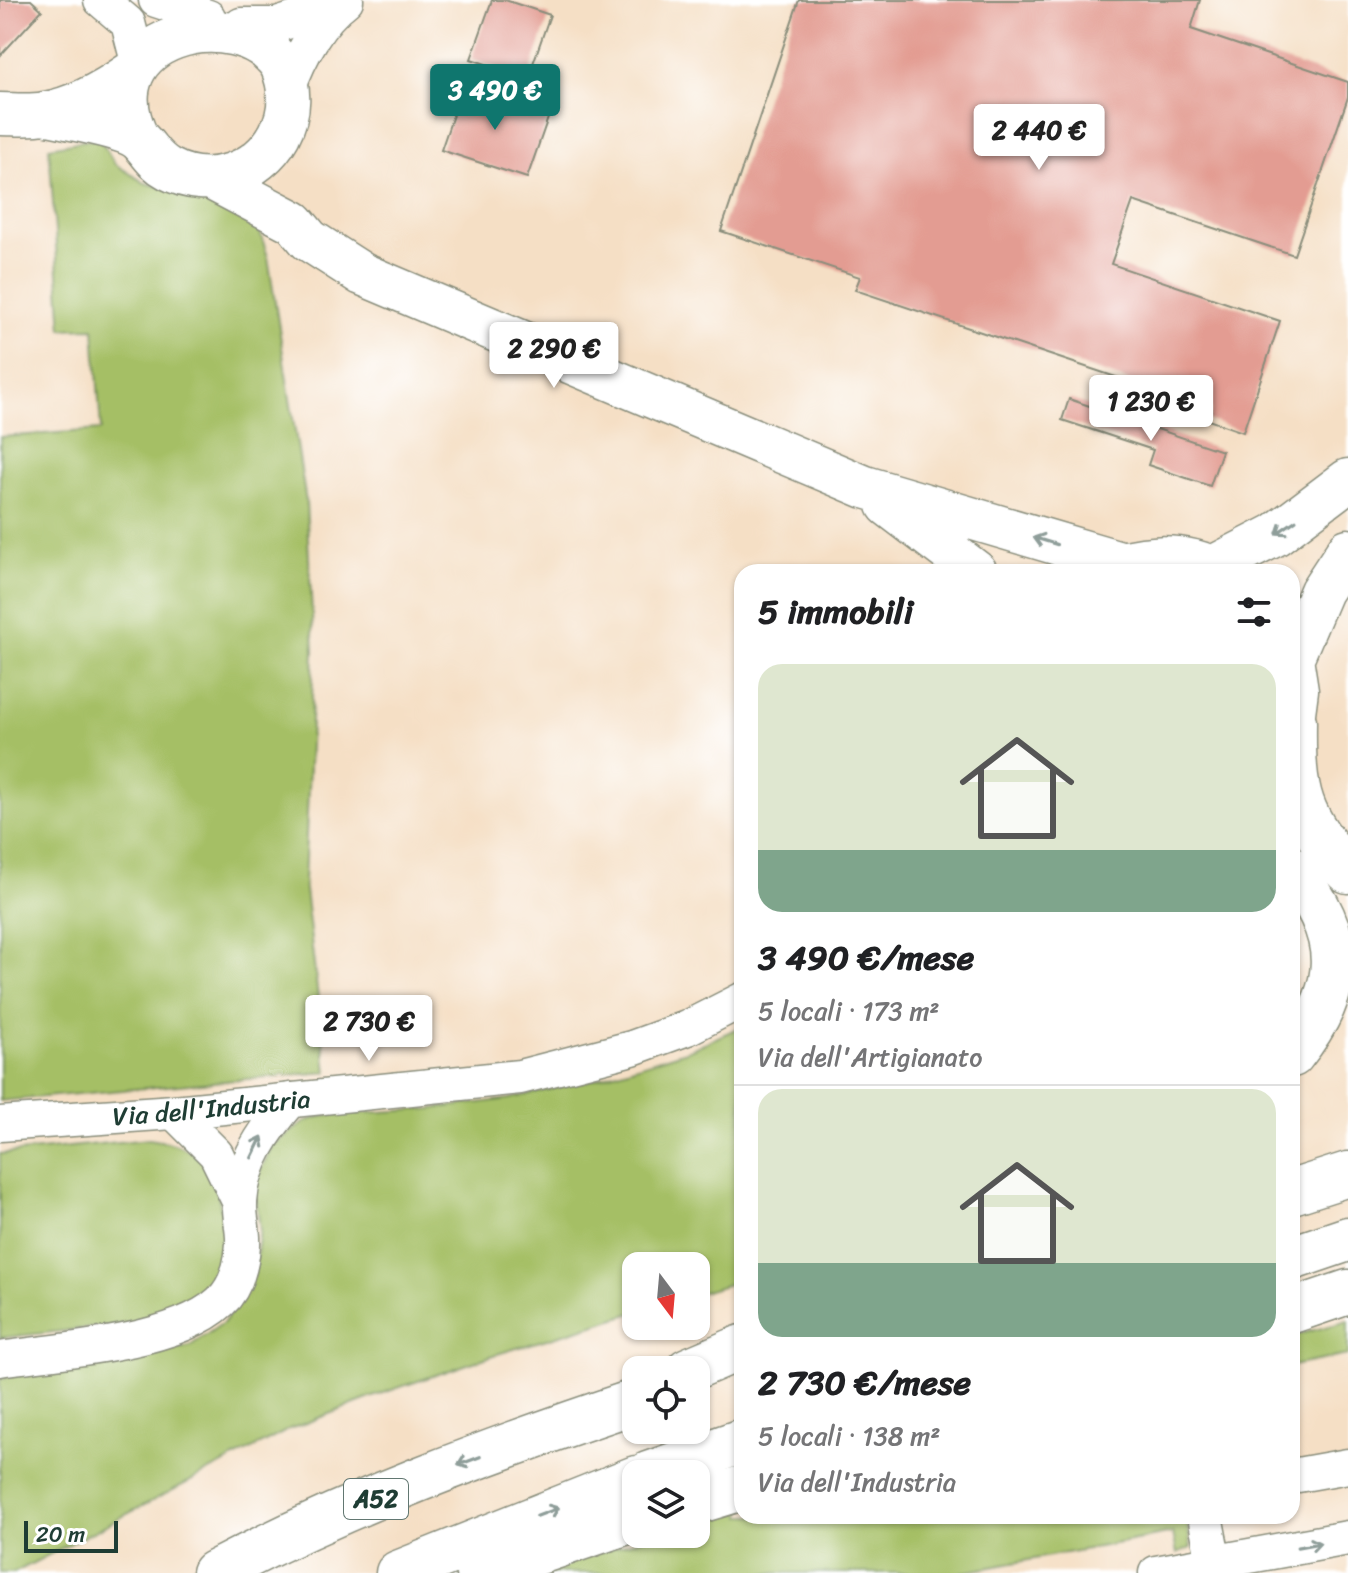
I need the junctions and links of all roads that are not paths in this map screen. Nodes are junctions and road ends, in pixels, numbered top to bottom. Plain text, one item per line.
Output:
1 (101, 0) edge
2 (156, 0) edge
3 (342, 3) edge
4 (225, 21) junction
5 (134, 66) junction
6 (288, 89) junction
7 (44, 113) junction
8 (0, 114) edge
9 (281, 131) junction
10 (138, 139) junction
11 (212, 179) junction
12 (294, 222) junction
13 (1348, 480) edge
14 (865, 487) junction
15 (1348, 550) edge
16 (966, 564) edge
17 (1099, 564) edge
18 (1121, 564) edge
19 (1200, 564) edge
20 (1227, 564) edge
21 (1300, 640) edge
22 (1300, 802) edge
23 (1348, 871) edge
24 (1300, 879) edge
25 (734, 1004) edge
26 (1300, 1044) edge
27 (291, 1100) junction
28 (174, 1112) junction
29 (0, 1124) edge
30 (1348, 1174) edge
31 (1300, 1189) edge
32 (240, 1203) junction
33 (1348, 1239) edge
34 (1300, 1255) edge
35 (1348, 1292) edge
36 (1300, 1308) edge
37 (734, 1350) edge
38 (0, 1359) edge
39 (710, 1361) edge
40 (734, 1368) edge
41 (710, 1376) edge
42 (622, 1398) edge
43 (622, 1406) edge
44 (541, 1433) junction
45 (734, 1444) edge
46 (688, 1460) edge
47 (1348, 1466) edge
48 (1300, 1475) edge
49 (622, 1484) edge
50 (734, 1490) edge
51 (710, 1498) edge
52 (622, 1524) edge
53 (1207, 1524) edge
54 (1348, 1538) edge
55 (1215, 1568) edge
56 (214, 1573) edge
57 (398, 1573) edge
58 (478, 1573) edge
59 (1156, 1573) edge

1 - 5 street
2 - 4 street
3 - 4 street
3 - 6 street
4 - 5 main road
4 - 6 main road
5 - 7 main road
5 - 10 main road
6 - 9 main road
7 - 8 main road
7 - 10 main road
9 - 11 main road
9 - 12 main road
10 - 11 main road
11 - 12 main road
12 - 14 main road
13 -> 20 main road
14 - 16 main road
17 -> 14 main road
15 - 21 main road
18 - 19 main road
22 - 23 highway
24 - 26 highway
25 - 27 street, Via dell'Industria
27 - 28 street, Via dell'Industria
32 -> 27 street
28 - 29 street, Via dell'Industria
28 - 32 street
30 - 31 highway
32 - 38 street
33 - 34 highway
35 - 36 highway
37 - 39 highway
40 - 41 highway
42 - 44 highway
43 - 44 highway, A52
44 -> 56 highway, A52
45 - 46 highway
47 - 48 street
57 -> 49 highway
50 - 51 highway
52 - 58 highway
53 - 55 street
55 -> 54 street
55 - 59 street

